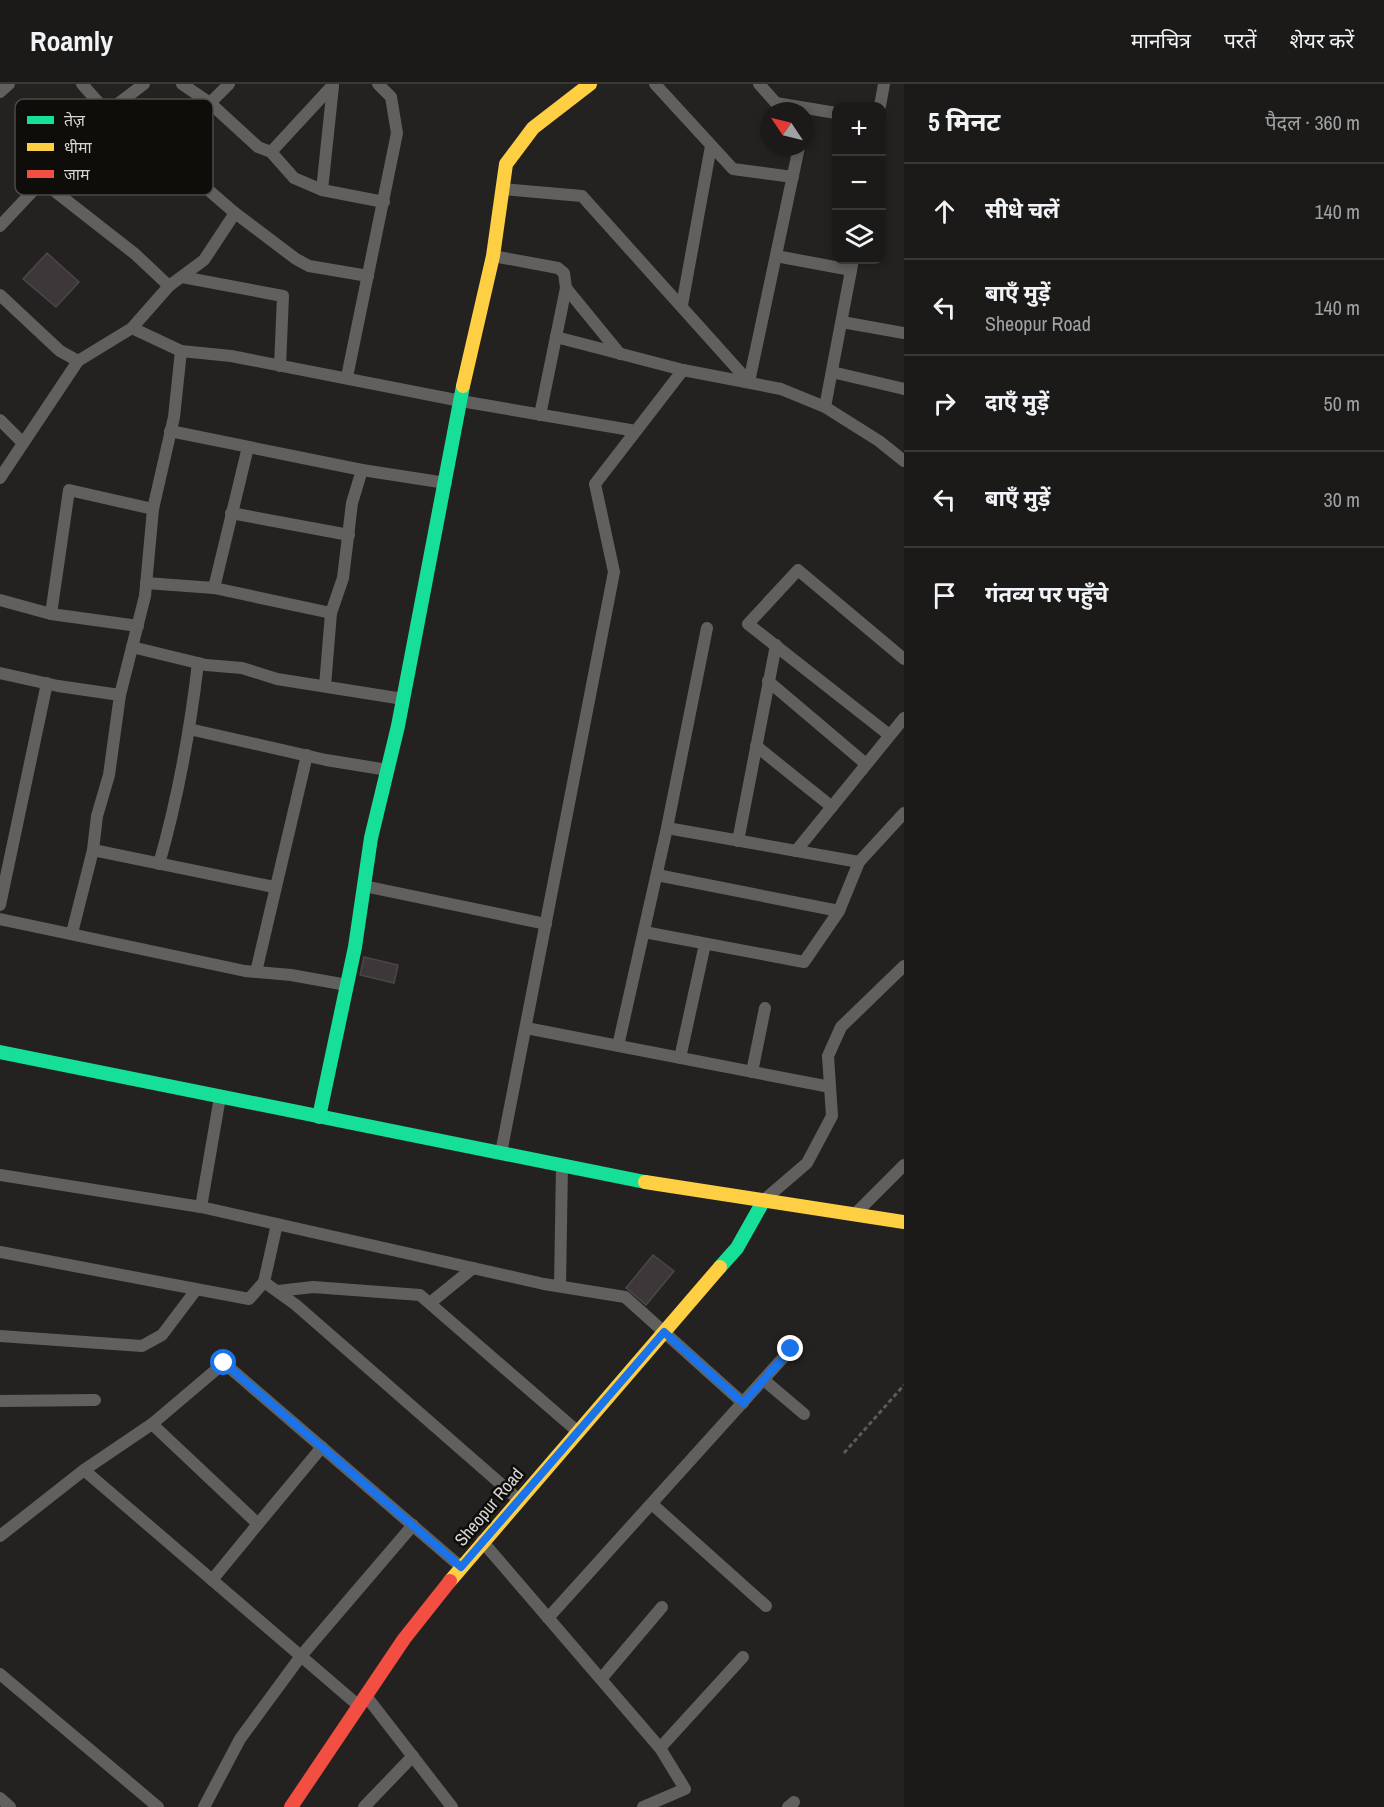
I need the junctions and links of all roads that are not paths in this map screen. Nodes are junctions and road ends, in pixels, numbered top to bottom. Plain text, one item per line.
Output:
1 (9, 84) edge
2 (82, 84) edge
3 (144, 84) edge
4 (182, 84) edge
5 (229, 84) edge
6 (378, 84) edge
7 (590, 84) edge
8 (655, 84) edge
9 (759, 84) edge
10 (884, 84) edge
11 (333, 85) edge
12 (0, 92) edge
13 (95, 99) edge
14 (124, 99) edge
15 (204, 99) edge
16 (213, 100) edge
17 (775, 102) edge
18 (881, 102) edge
19 (213, 106) edge
20 (814, 112) edge
21 (832, 113) edge
22 (711, 146) junction
23 (271, 152) junction
24 (797, 156) edge
25 (793, 177) junction
26 (503, 189) junction
27 (322, 190) junction
28 (213, 193) edge
29 (30, 195) edge
30 (60, 195) edge
31 (384, 202) junction
32 (236, 213) junction
33 (0, 226) edge
34 (493, 256) junction
35 (776, 256) junction
36 (852, 265) edge
37 (368, 276) junction
38 (182, 277) junction
39 (169, 286) junction
40 (566, 288) junction
41 (0, 295) edge
42 (682, 305) junction
43 (842, 322) junction
44 (132, 328) junction
45 (904, 333) edge
46 (556, 337) junction
47 (181, 351) junction
48 (620, 354) junction
49 (78, 361) junction
50 (280, 366) junction
51 (683, 370) junction
52 (832, 372) junction
53 (346, 377) junction
54 (749, 382) junction
55 (904, 389) edge
56 (461, 401) junction
57 (825, 407) junction
58 (540, 415) junction
59 (0, 420) edge
60 (170, 431) junction
61 (636, 431) junction
62 (23, 442) junction
63 (248, 447) junction
64 (904, 461) edge
65 (362, 470) junction
66 (0, 478) edge
67 (446, 483) junction
68 (153, 509) junction
69 (231, 513) junction
70 (349, 535) junction
71 (146, 583) junction
72 (214, 588) junction
73 (0, 600) edge
74 (331, 613) junction
75 (51, 614) junction
76 (138, 626) junction
77 (707, 628) dead end
78 (777, 645) junction
79 (132, 646) junction
80 (904, 658) edge
81 (198, 663) junction
82 (0, 673) edge
83 (768, 681) junction
84 (47, 683) junction
85 (325, 686) junction
86 (120, 695) junction
87 (403, 699) junction
88 (904, 718) edge
89 (189, 729) junction
90 (888, 734) junction
91 (756, 746) junction
92 (308, 755) junction
93 (866, 764) junction
94 (388, 770) junction
95 (832, 807) junction
96 (904, 813) edge
97 (667, 828) junction
98 (738, 841) junction
99 (93, 850) junction
100 (796, 850) junction
101 (859, 862) junction
102 (159, 864) junction
103 (657, 875) junction
104 (364, 886) junction
105 (274, 887) junction
106 (0, 905) edge
107 (839, 911) junction
108 (0, 919) edge
109 (546, 924) junction
110 (644, 932) junction
111 (72, 933) junction
112 (705, 944) junction
113 (904, 966) edge
114 (256, 972) junction
115 (347, 985) junction
116 (765, 1008) dead end
117 (526, 1028) junction
118 (618, 1046) junction
119 (0, 1052) edge
120 (680, 1058) junction
121 (752, 1072) junction
122 (830, 1087) junction
123 (220, 1097) junction
124 (319, 1117) junction
125 (501, 1153) junction
126 (562, 1165) junction
127 (904, 1165) edge
128 (0, 1175) edge
129 (764, 1200) junction
130 (201, 1207) junction
131 (855, 1215) junction
132 (904, 1222) edge
133 (277, 1224) junction
134 (0, 1252) edge
135 (473, 1268) junction
136 (264, 1282) junction
137 (560, 1286) junction
138 (196, 1290) junction
139 (278, 1291) junction
140 (430, 1303) junction
141 (664, 1332) junction
142 (0, 1336) edge
143 (791, 1349) dead end
144 (764, 1380) junction
145 (0, 1401) edge
146 (95, 1401) dead end
147 (743, 1403) junction
148 (804, 1414) dead end
149 (152, 1424) junction
150 (577, 1431) junction
151 (322, 1447) junction
152 (84, 1470) junction
153 (518, 1499) junction
154 (652, 1504) junction
155 (258, 1524) junction
156 (413, 1525) junction
157 (0, 1536) edge
158 (482, 1541) junction
159 (461, 1567) junction
160 (212, 1580) junction
161 (766, 1606) dead end
162 (662, 1607) dead end
163 (548, 1618) junction
164 (300, 1656) junction
165 (743, 1657) dead end
166 (0, 1674) edge
167 (601, 1679) junction
168 (363, 1701) junction
169 (660, 1748) junction
170 (413, 1756) junction
171 (0, 1798) edge
172 (10, 1807) edge
173 (158, 1807) edge
174 (204, 1807) edge
175 (291, 1807) edge
176 (364, 1807) edge
177 (452, 1807) edge
178 (643, 1807) edge

1 - 12 street
2 - 13 street
3 - 14 street
4 - 15 street
5 - 16 street
6 - 31 street
7 - 26 street
8 - 22 street
9 - 17 street
10 - 18 street
11 - 23 street
11 - 27 street
19 - 23 street
20 - 21 street
22 - 25 street
22 - 42 street
23 - 27 street
24 - 25 street
25 - 35 street
26 - 34 street
26 - 42 street
27 - 31 street
28 - 32 street
29 - 33 street
30 - 39 street
31 - 37 street
32 - 37 street
32 - 38 street
34 - 40 street
34 - 56 street
35 - 36 street
35 - 54 street
36 - 43 street
37 - 53 street
38 - 39 street
38 - 50 street
39 - 44 street
40 - 46 street
40 - 48 street
41 - 49 street
42 - 54 street
43 - 45 street
43 - 52 street
44 - 47 street
44 - 49 street
46 - 48 street
46 - 58 street
47 - 50 street
47 - 60 street
48 - 51 street
49 - 62 street
50 - 53 street
51 - 54 street
51 - 61 street
52 - 55 street
52 - 57 street
53 - 56 street
54 - 57 street
56 - 58 street
56 - 67 street
57 - 64 street
58 - 61 street
59 - 62 street
60 - 63 street
60 - 68 street
61 - 109 street
62 - 66 street
63 - 65 street
63 - 69 street
65 - 67 street
65 - 70 street
67 - 87 street
68 - 71 street
68 - 75 street
69 - 70 street
69 - 72 street
70 - 74 street
71 - 72 street
71 - 76 street
72 - 74 street
73 - 75 street
74 - 85 street
75 - 76 street
76 - 79 street
77 - 97 street
78 - 80 street
78 - 83 street
78 - 90 street
79 - 81 street
79 - 86 street
81 - 85 street
81 - 89 street
82 - 84 street
83 - 91 street
83 - 93 street
84 - 86 street
84 - 106 street
85 - 87 street
86 - 99 street
87 - 94 street
88 - 90 street
89 - 92 street
89 - 102 street
90 - 93 street
91 - 95 street
91 - 98 street
92 - 94 street
92 - 105 street
93 - 95 street
94 - 104 street
95 - 100 street
96 - 101 street
97 - 98 street
97 - 103 street
98 - 100 street
99 - 102 street
99 - 111 street
100 - 101 street
101 - 107 street
102 - 105 street
103 - 107 street
103 - 110 street
104 - 109 street
104 - 115 street
105 - 114 street
107 - 112 street
108 - 111 street
109 - 117 street
110 - 112 street
110 - 118 street
111 - 114 street
112 - 120 street
113 - 122 street
114 - 115 street
115 - 124 street
116 - 121 street
117 - 118 street
117 - 125 street
118 - 120 street
119 - 123 street
120 - 121 street
121 - 122 street
122 - 129 street
123 - 124 street
123 - 130 street
124 - 125 street
125 - 126 street
126 - 129 street
126 - 137 street
127 - 131 street
128 - 130 street
129 - 131 street
129 - 141 street, Sheopur Road
130 - 133 street
131 - 132 street
133 - 135 street
133 - 136 street
134 - 138 street
135 - 137 street
135 - 140 street
136 - 138 street
136 - 139 street
137 - 141 street
138 - 142 street
139 - 140 street
139 - 153 street
140 - 150 street
141 - 147 street
141 - 150 street, Sheopur Road
143 - 144 street
144 - 147 street
144 - 148 street
145 - 146 street
147 - 154 street
149 - 151 street
149 - 152 street
149 - 155 street
150 - 153 street, Sheopur Road
151 - 155 street
151 - 156 street
152 - 157 street
152 - 160 street
153 - 158 street, Sheopur Road
154 - 161 street
154 - 163 street
155 - 160 street
156 - 159 street
156 - 164 street
158 - 159 street, Sheopur Road
158 - 163 street
159 - 168 street, Sheopur Road
160 - 164 street
162 - 167 street
163 - 167 street
164 - 168 street
164 - 174 street
165 - 169 street
166 - 173 street
167 - 169 street
168 - 170 street
168 - 175 street, Sheopur Road
169 - 178 street
170 - 176 street
170 - 177 street
171 - 172 street

